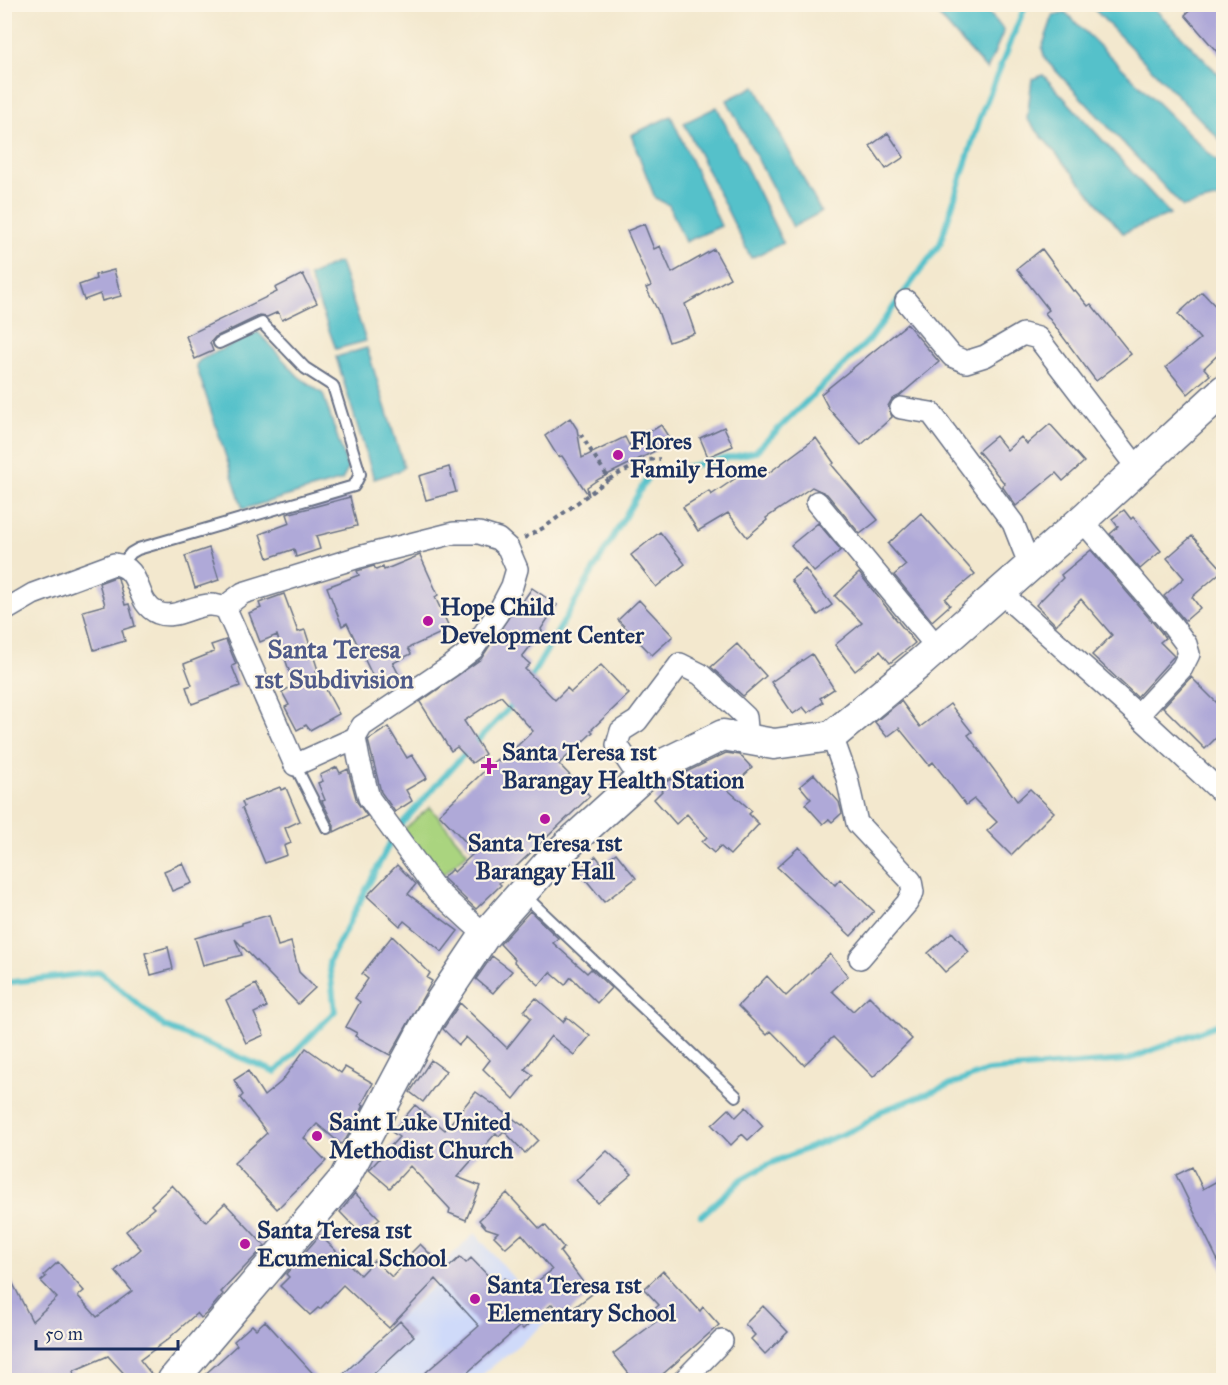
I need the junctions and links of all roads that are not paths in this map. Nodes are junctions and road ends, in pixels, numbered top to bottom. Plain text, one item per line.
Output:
1 (906, 301) dead end
2 (219, 343) dead end
3 (1224, 390) edge
4 (901, 408) dead end
5 (1138, 469) junction
6 (817, 502) dead end
7 (1082, 520) junction
8 (122, 564) junction
9 (1030, 566) junction
10 (1000, 591) junction
11 (226, 609) junction
12 (4, 611) edge
13 (938, 647) junction
14 (1138, 715) junction
15 (832, 736) junction
16 (355, 738) junction
17 (747, 739) junction
18 (295, 765) junction
19 (640, 779) junction
20 (1224, 789) edge
21 (327, 828) dead end
22 (522, 893) junction
23 (485, 935) junction
24 (860, 958) dead end
25 (736, 1096) dead end
26 (722, 1341) dead end
27 (173, 1380) edge
28 (684, 1380) edge

1 - 5 street
2 - 8 lane
3 - 5 street
4 - 9 street
5 - 7 street
6 - 13 street
7 - 9 street
7 - 14 street
8 - 11 street
8 - 12 street
9 - 10 street
10 - 13 street
10 - 14 street
11 - 16 street
11 - 18 street
13 - 15 street
14 - 20 street
15 - 17 street
15 - 24 street
16 - 18 street
16 - 23 street
17 - 19 street
17 - 19 street
18 - 21 lane
19 - 22 street
22 - 23 street
22 - 25 lane
23 - 27 street
26 - 28 street

